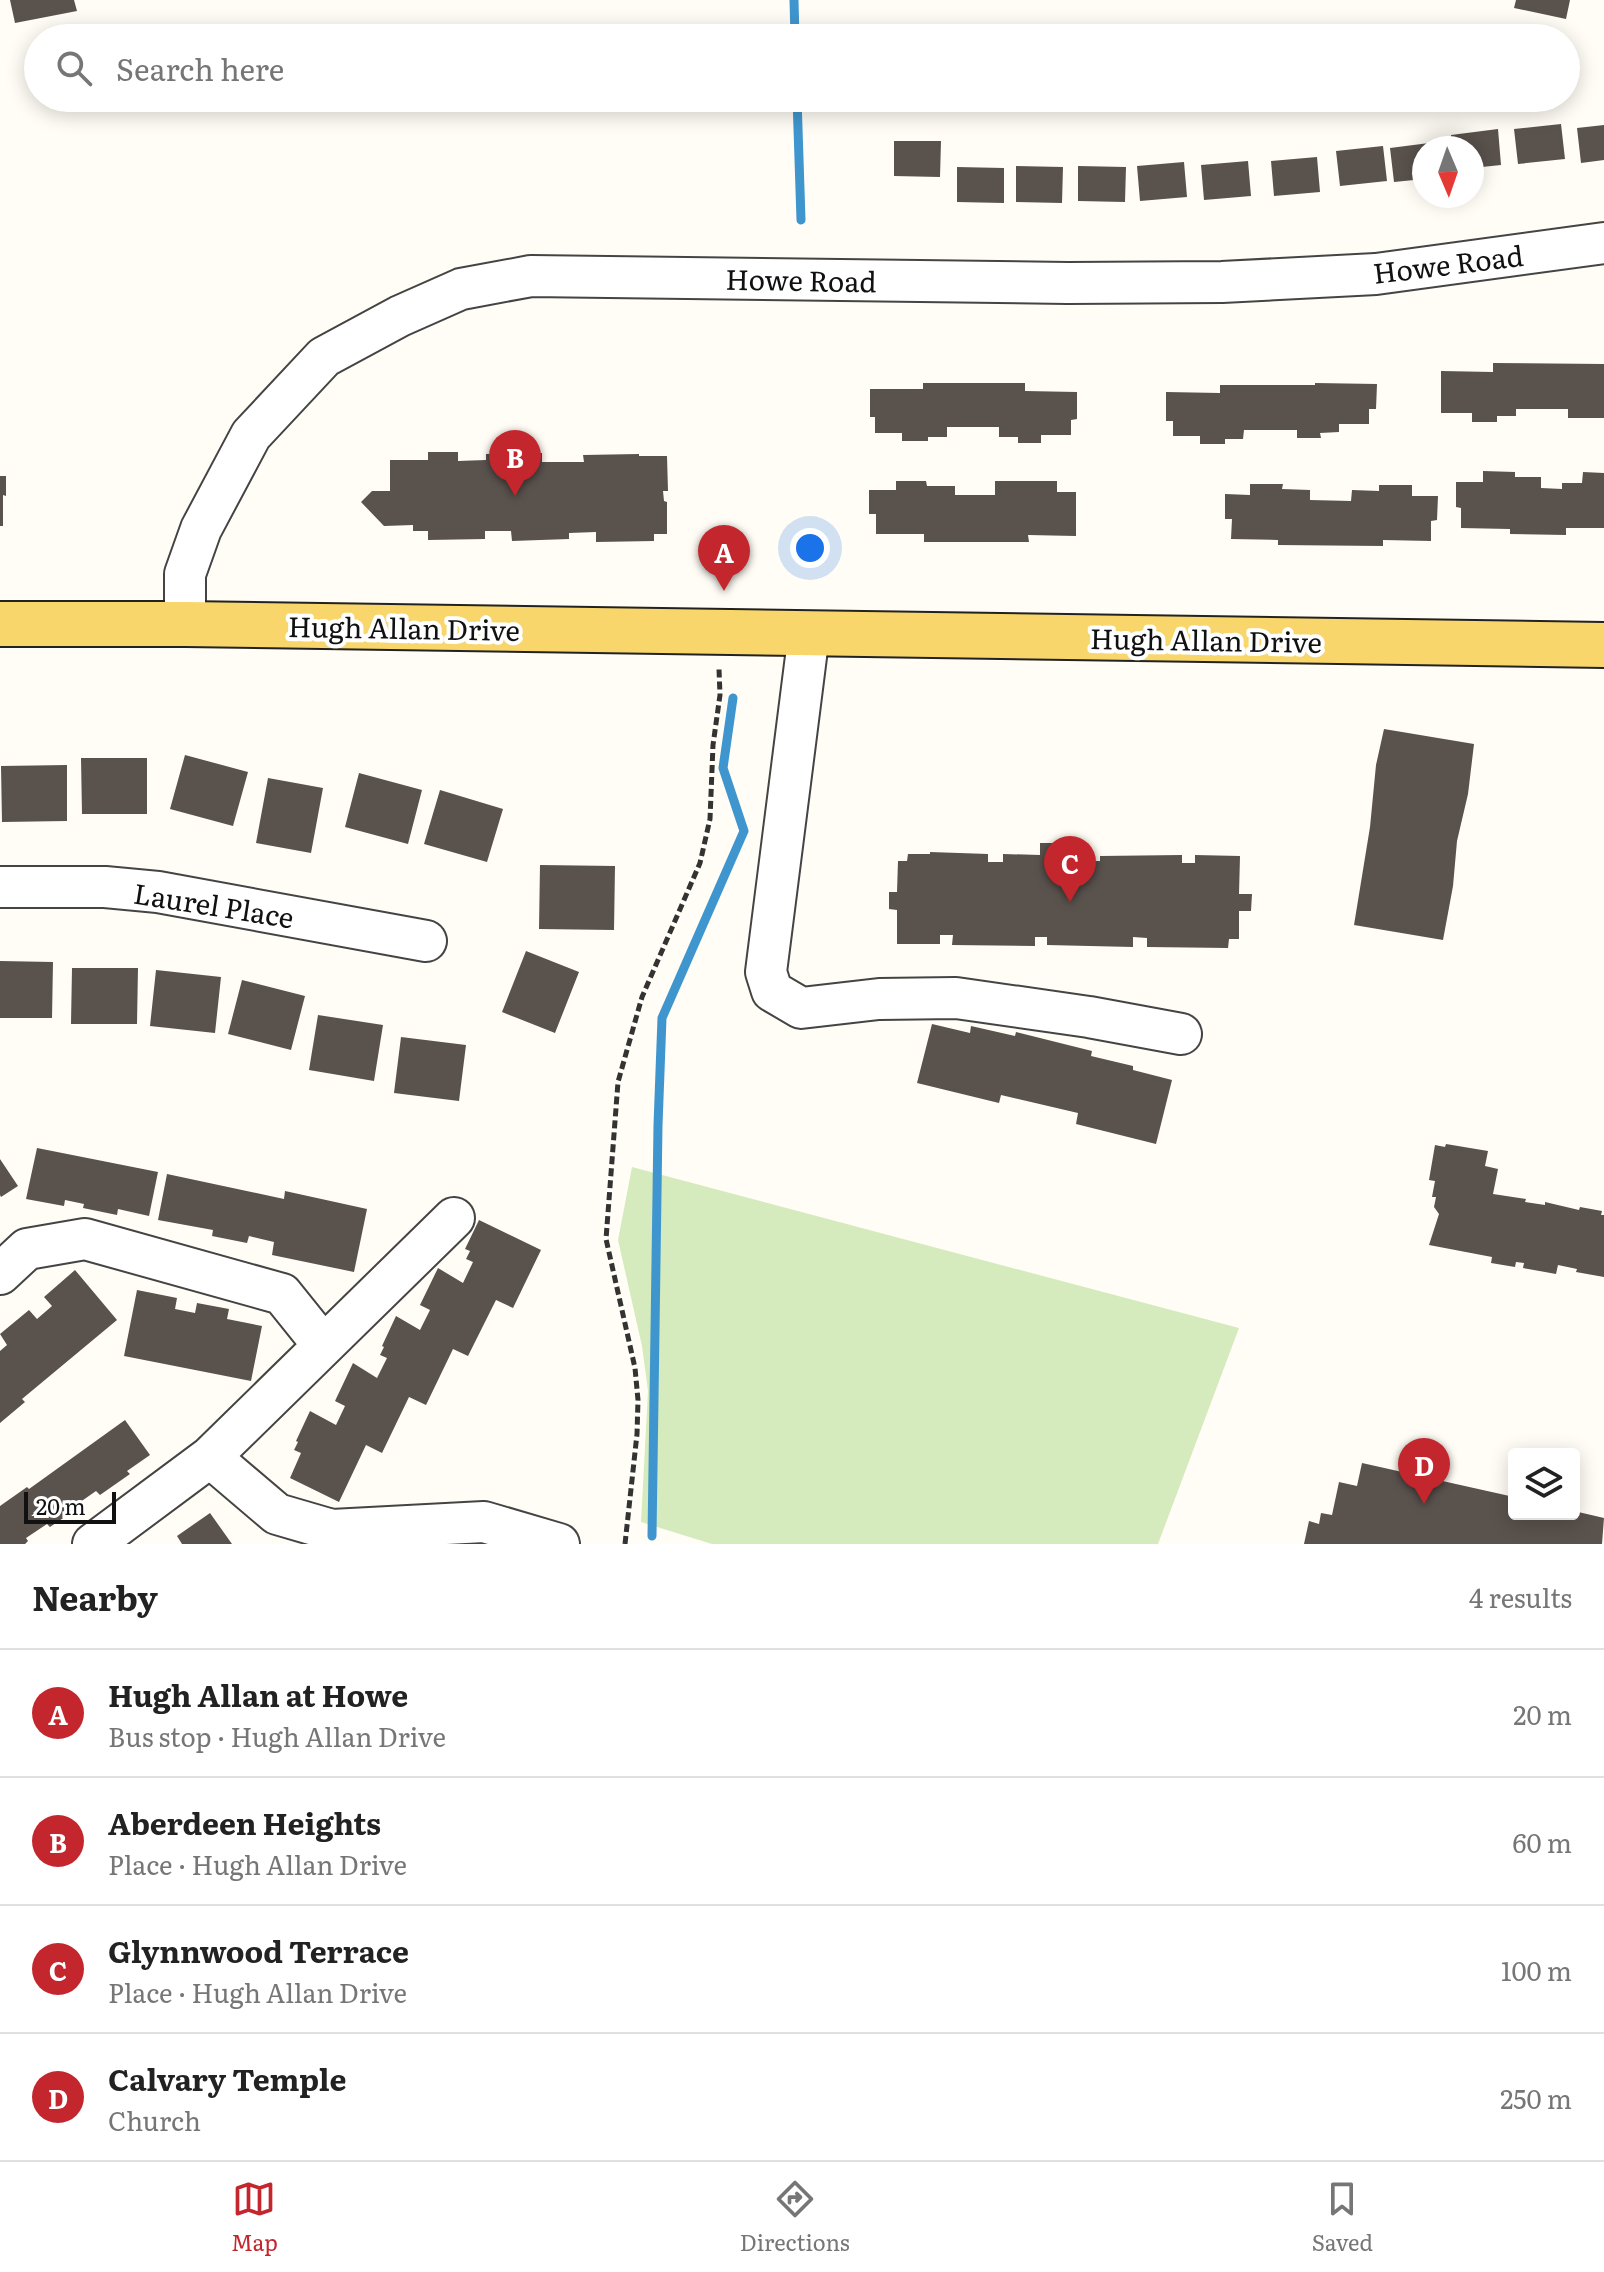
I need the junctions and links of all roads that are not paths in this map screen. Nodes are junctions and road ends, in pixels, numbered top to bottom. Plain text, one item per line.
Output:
1 (1604, 243) edge
2 (0, 624) edge
3 (185, 624) junction
4 (809, 633) junction
5 (1604, 645) edge
6 (0, 887) edge
7 (426, 941) dead end
8 (1181, 1034) dead end
9 (454, 1218) dead end
10 (0, 1274) edge
11 (323, 1345) junction
12 (210, 1457) junction
13 (93, 1544) edge
14 (559, 1544) edge

1 - 3 street, Howe Road
2 - 3 main road, Hugh Allan Drive
3 - 4 main road, Hugh Allan Drive
4 - 5 main road, Hugh Allan Drive
4 - 8 street
6 - 7 street, Laurel Place
9 - 11 street
10 - 11 street
11 - 12 street
12 - 13 street
12 - 14 street

